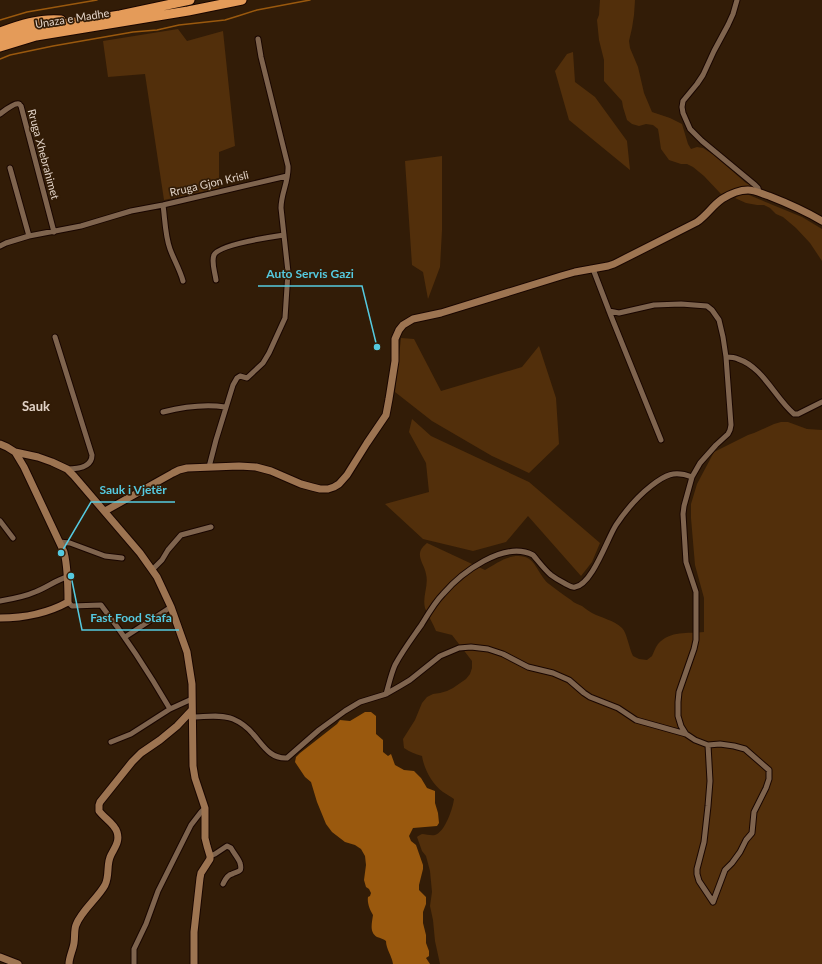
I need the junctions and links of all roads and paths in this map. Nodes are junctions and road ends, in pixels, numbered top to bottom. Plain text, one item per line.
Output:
1 (190, 0) edge
2 (242, 0) edge
3 (737, 0) edge
4 (74, 22) junction
5 (0, 32) edge
6 (48, 34) junction
7 (0, 39) edge
8 (258, 39) dead end
9 (0, 47) edge
10 (0, 52) edge
11 (0, 114) edge
12 (10, 168) dead end
13 (288, 176) junction
14 (759, 192) junction
15 (163, 205) junction
16 (822, 220) edge
17 (54, 232) junction
18 (284, 235) junction
19 (29, 236) junction
20 (0, 246) edge
21 (593, 268) junction
22 (216, 280) dead end
23 (183, 282) dead end
24 (609, 311) junction
25 (55, 337) dead end
26 (726, 357) junction
27 (822, 402) edge
28 (225, 407) junction
29 (163, 412) dead end
30 (661, 440) dead end
31 (0, 444) edge
32 (15, 452) junction
33 (209, 467) junction
34 (66, 469) junction
35 (692, 477) junction
36 (105, 511) junction
37 (0, 521) edge
38 (211, 527) dead end
39 (13, 538) dead end
40 (60, 542) junction
41 (122, 558) dead end
42 (152, 570) junction
43 (67, 577) junction
44 (0, 601) edge
45 (68, 602) junction
46 (171, 607) junction
47 (0, 618) edge
48 (125, 637) junction
49 (386, 694) junction
50 (192, 699) junction
51 (170, 709) junction
52 (192, 714) junction
53 (686, 734) junction
54 (111, 742) dead end
55 (708, 745) junction
56 (205, 808) junction
57 (210, 856) junction
58 (223, 884) dead end
59 (0, 957) edge
60 (18, 964) edge
61 (69, 964) edge
62 (134, 964) edge
63 (194, 964) edge

1 - 4 highway, Unaza e Madhe
2 - 6 highway, Unaza e Madhe
3 - 14 street
4 - 5 highway
4 - 7 highway, Unaza e Madhe
6 - 9 highway, Unaza e Madhe
6 - 10 highway
8 - 13 street
11 - 17 street, Rruga Xhebrahimet
12 - 19 street
13 - 15 street, Rruga Gjon Krisli
13 - 18 street
14 - 16 street
14 - 21 street
15 - 17 street, Rruga Gjon Krisli
15 - 23 street
17 - 19 street, Rruga Gjon Krisli
18 - 22 street
18 - 28 street
19 - 20 street, Rruga Gjon Krisli
21 - 24 street
21 - 33 street
24 - 26 street
24 - 30 street
25 - 34 street
26 - 27 street
26 - 35 street
28 - 29 street
28 - 33 street
31 - 32 street
32 - 34 street
32 - 40 street
33 - 36 street
34 - 36 street
35 - 49 street
35 - 53 street
36 - 42 street
37 - 39 street
38 - 42 street
40 - 41 street
40 - 43 street
42 - 46 street
43 - 44 street
43 - 45 street
45 - 47 street
45 - 48 street
46 - 48 street
46 - 50 street
48 - 51 street
49 - 52 street
49 - 53 street
50 - 51 street
50 - 52 street
51 - 54 street
52 - 56 street
52 - 61 street
53 - 55 street
55 - 55 street
56 - 57 street
56 - 62 street
57 - 58 street
57 - 63 street
59 - 60 street

